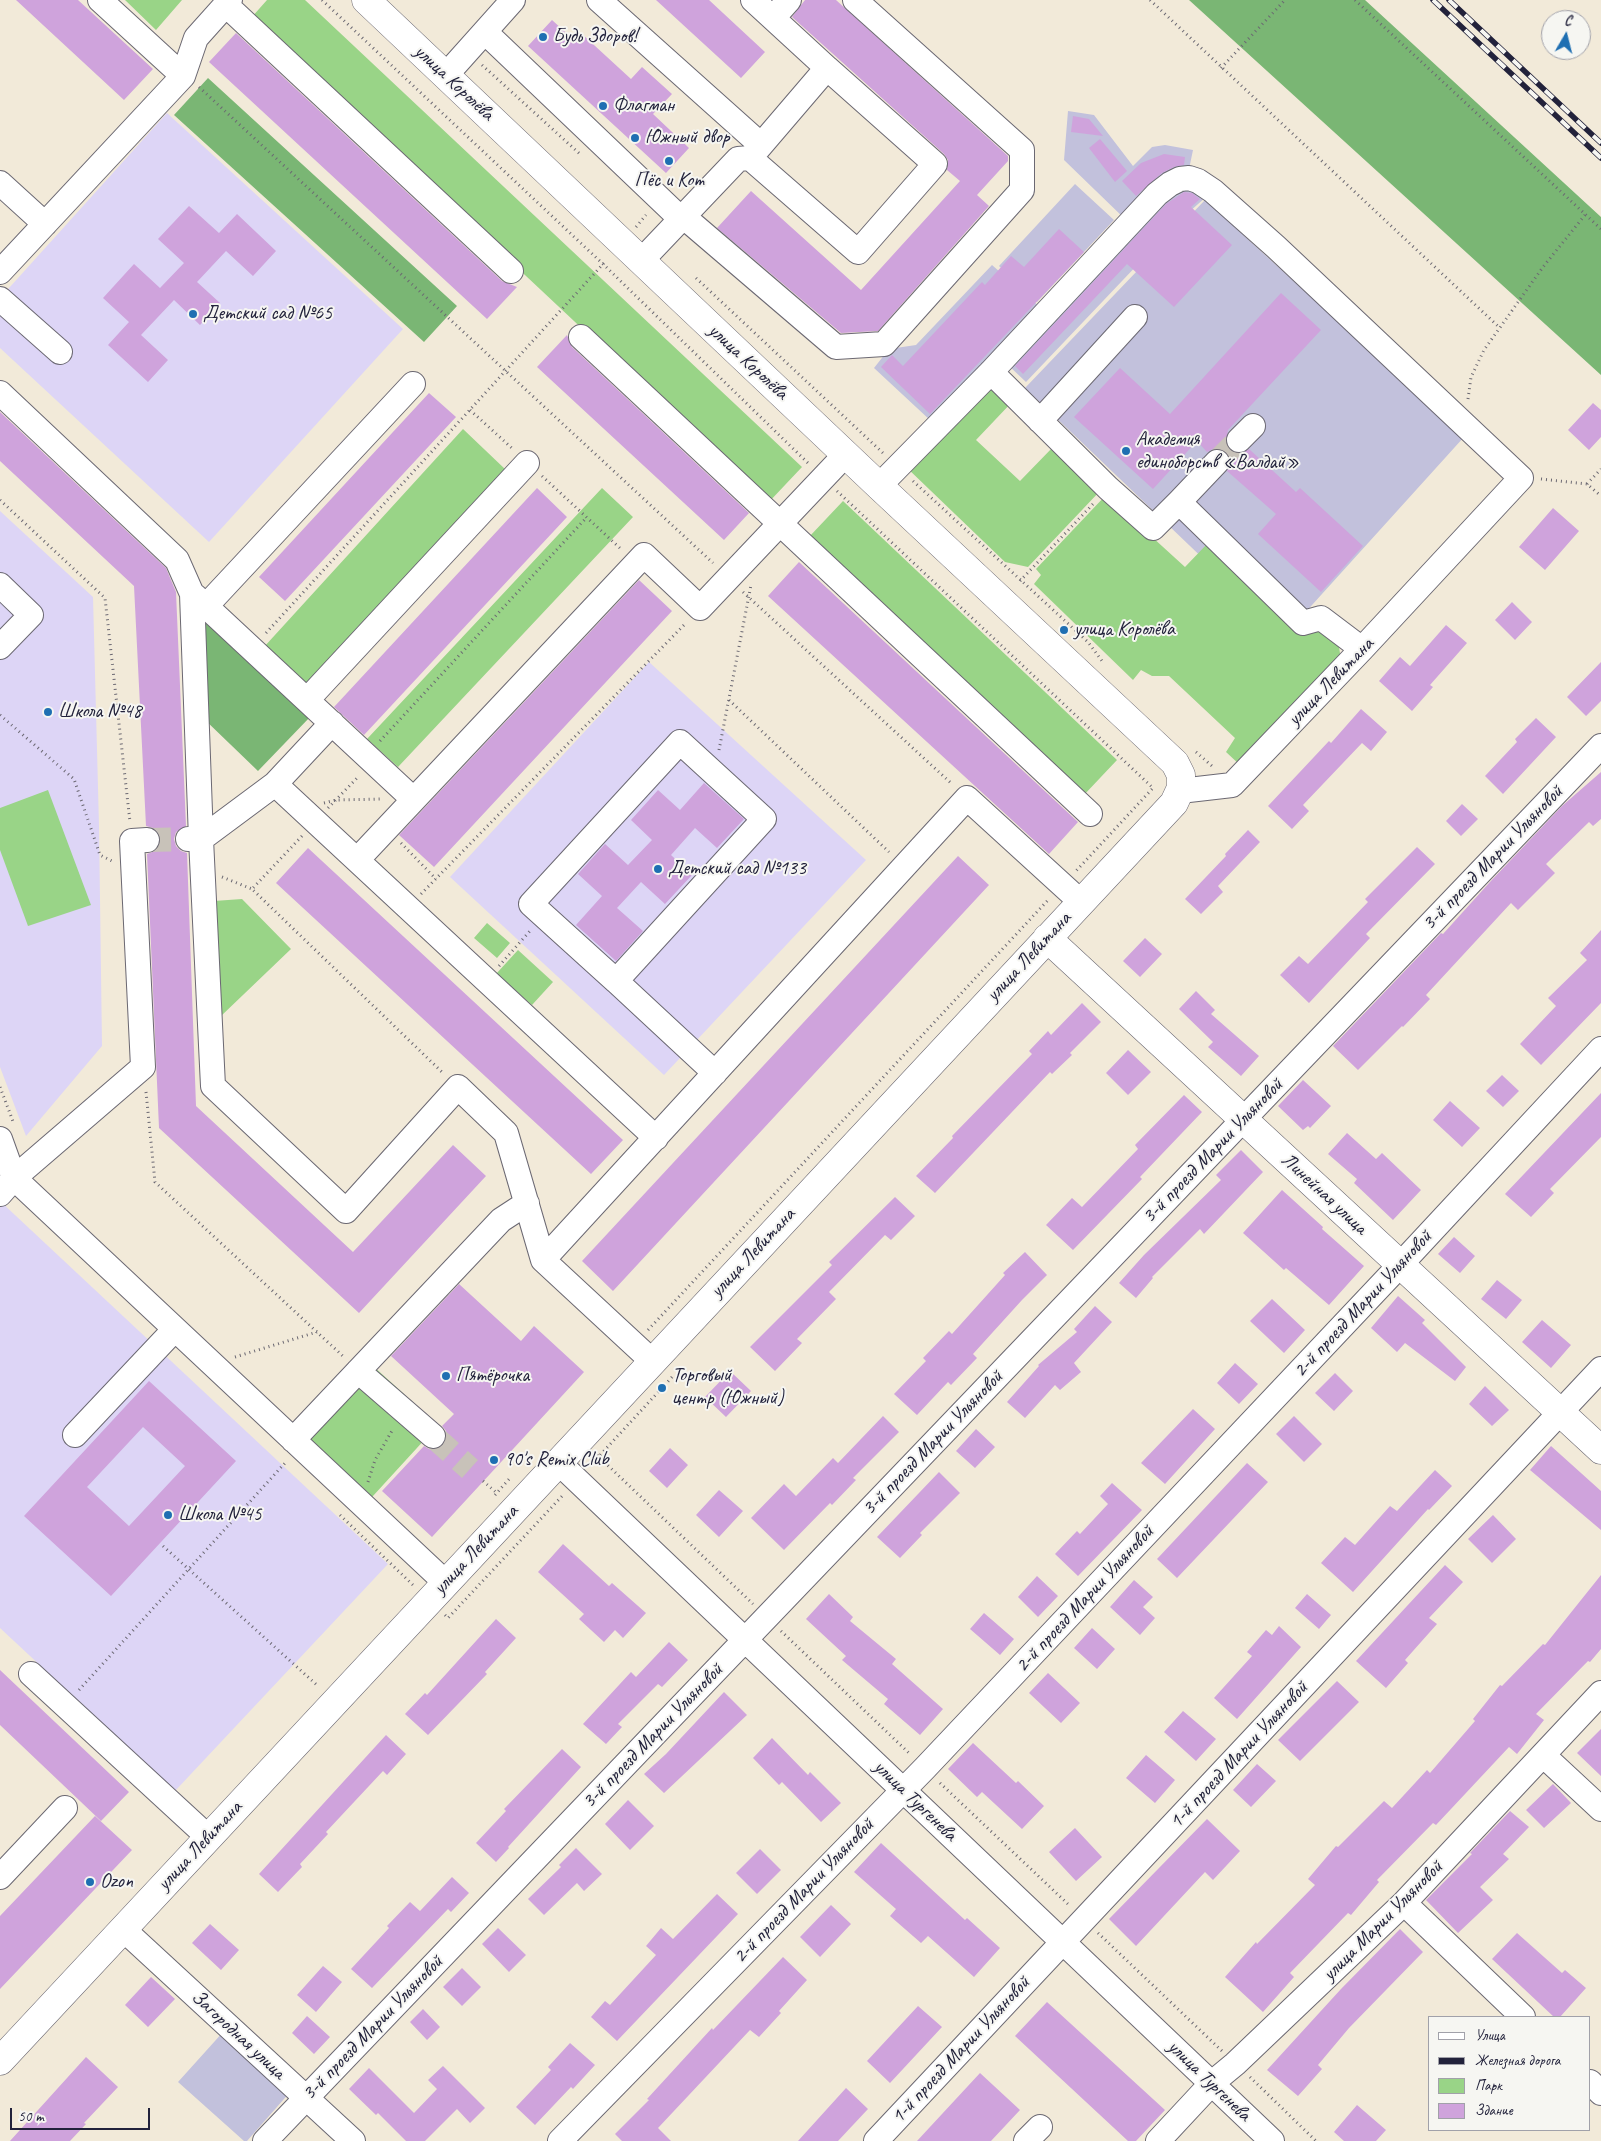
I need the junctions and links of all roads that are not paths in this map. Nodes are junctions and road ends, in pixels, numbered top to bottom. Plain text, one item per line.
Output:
1 (100, 0) edge
2 (366, 0) edge
3 (513, 0) edge
4 (598, 0) edge
5 (753, 0) edge
6 (789, 0) edge
7 (855, 0) edge
8 (228, 2) edge
9 (773, 18) junction
10 (484, 32) junction
11 (827, 68) junction
12 (183, 74) junction
13 (446, 75) junction
14 (755, 151) junction
15 (0, 183) edge
16 (682, 218) junction
17 (45, 224) junction
18 (650, 252) junction
19 (511, 271) dead end
20 (0, 272) edge
21 (0, 299) edge
22 (1135, 317) dead end
23 (582, 337) dead end
24 (60, 352) dead end
25 (991, 372) junction
26 (412, 384) dead end
27 (0, 393) edge
28 (1040, 421) junction
29 (845, 455) junction
30 (1217, 462) tunnel mouth
31 (527, 463) road end
32 (879, 486) junction
33 (1178, 502) junction
34 (780, 523) junction
35 (0, 585) edge
36 (199, 600) junction
37 (0, 647) edge
38 (1362, 649) junction
39 (307, 700) junction
40 (332, 723) junction
41 (1601, 746) edge
42 (275, 784) junction
43 (1180, 791) junction
44 (413, 799) junction
45 (1090, 814) dead end
46 (194, 839) junction
47 (139, 840) road end
48 (357, 860) junction
49 (1072, 894) junction
50 (1047, 938) junction
51 (616, 981) junction
52 (1601, 1048) edge
53 (715, 1072) junction
54 (1244, 1119) junction
55 (0, 1138) edge
56 (656, 1138) junction
57 (7, 1186) edge
58 (527, 1203) junction
59 (543, 1260) junction
60 (1400, 1264) junction
61 (175, 1329) junction
62 (663, 1369) junction
63 (1601, 1369) edge
64 (358, 1370) junction
65 (1560, 1412) junction
66 (75, 1435) dead end
67 (433, 1436) tunnel mouth
68 (293, 1440) junction
69 (1601, 1450) edge
70 (568, 1471) junction
71 (446, 1583) junction
72 (746, 1639) junction
73 (31, 1674) dead end
74 (1601, 1693) edge
75 (1544, 1756) junction
76 (903, 1789) junction
77 (65, 1808) dead end
78 (1601, 1809) edge
79 (208, 1837) junction
80 (0, 1877) edge
81 (1404, 1903) junction
82 (123, 1929) junction
83 (1063, 1942) junction
84 (1521, 2016) edge
85 (0, 2061) edge
86 (1212, 2083) junction
87 (1591, 2083) edge
88 (1601, 2093) edge
89 (306, 2098) junction
90 (265, 2141) edge
91 (353, 2141) edge
92 (560, 2141) edge
93 (876, 2141) edge
94 (1158, 2141) edge
95 (1272, 2141) edge

1 - 12 street
2 - 13 main road, улица Королёва
3 - 10 street
4 - 14 street
5 - 9 street
6 - 9 street
7 - 16 street
8 - 12 street
8 - 19 street
9 - 11 street
10 - 13 street
10 - 16 street
11 - 14 street
11 - 14 street
12 - 17 street
13 - 18 main road, улица Королёва
14 - 16 street
15 - 17 street
16 - 18 street
17 - 20 street
18 - 29 main road, улица Королёва
21 - 24 street
22 - 28 street
23 - 34 street
25 - 28 street
25 - 32 street
25 - 38 street, улица Левитана
26 - 36 street
27 - 36 street
28 - 33 street
29 - 32 main road, улица Королёва
29 - 34 street
30 - 33 street
31 - 39 street
32 - 43 main road, улица Королёва
33 - 38 street
34 - 44 street
34 - 45 street
35 - 37 street
36 - 39 street
36 - 46 street
38 - 43 street, улица Левитана
39 - 40 street
40 - 42 street
40 - 44 street
41 - 54 street, 3-й проезд Марии Ульяновой
42 - 46 street
42 - 48 street
43 - 49 main road, улица Левитана
44 - 48 street
46 - 58 street
47 - 57 street
48 - 56 street
49 - 50 main road, улица Левитана
49 - 53 street
50 - 54 main road, Линейная улица
50 - 62 main road, улица Левитана
51 - 51 street
51 - 53 street
52 - 60 street, 2-й проезд Марии Ульяновой
53 - 56 street
54 - 60 main road, Линейная улица
54 - 72 street, 3-й проезд Марии Ульяновой
55 - 57 street
56 - 59 street
57 - 61 street
58 - 59 street
58 - 64 street
59 - 62 street
60 - 65 main road, Линейная улица
60 - 76 street, 2-й проезд Марии Ульяновой
61 - 66 street
61 - 68 street
62 - 70 main road, улица Левитана
63 - 65 street, 1-й проезд Марии Ульяновой
64 - 67 street
64 - 68 street
65 - 69 main road, Линейная улица
65 - 83 street, 1-й проезд Марии Ульяновой
68 - 71 street
70 - 71 main road, улица Левитана
70 - 72 street, улица Тургенева
71 - 79 main road, улица Левитана
72 - 76 street, улица Тургенева
72 - 89 street, 3-й проезд Марии Ульяновой
73 - 79 street
74 - 75 street, улица Марии Ульяновой
75 - 78 street
75 - 81 street, улица Марии Ульяновой
76 - 83 street, улица Тургенева
76 - 92 street, 2-й проезд Марии Ульяновой
77 - 80 street
79 - 82 main road, улица Левитана
81 - 84 street
81 - 86 street, улица Марии Ульяновой
82 - 85 main road, улица Левитана
82 - 89 street, Загородная улица
83 - 86 street, улица Тургенева
83 - 93 street, 1-й проезд Марии Ульяновой
86 - 94 street, улица Марии Ульяновой
86 - 95 street, улица Тургенева
87 - 88 street
89 - 90 street, 3-й проезд Марии Ульяновой
89 - 91 street, Загородная улица

